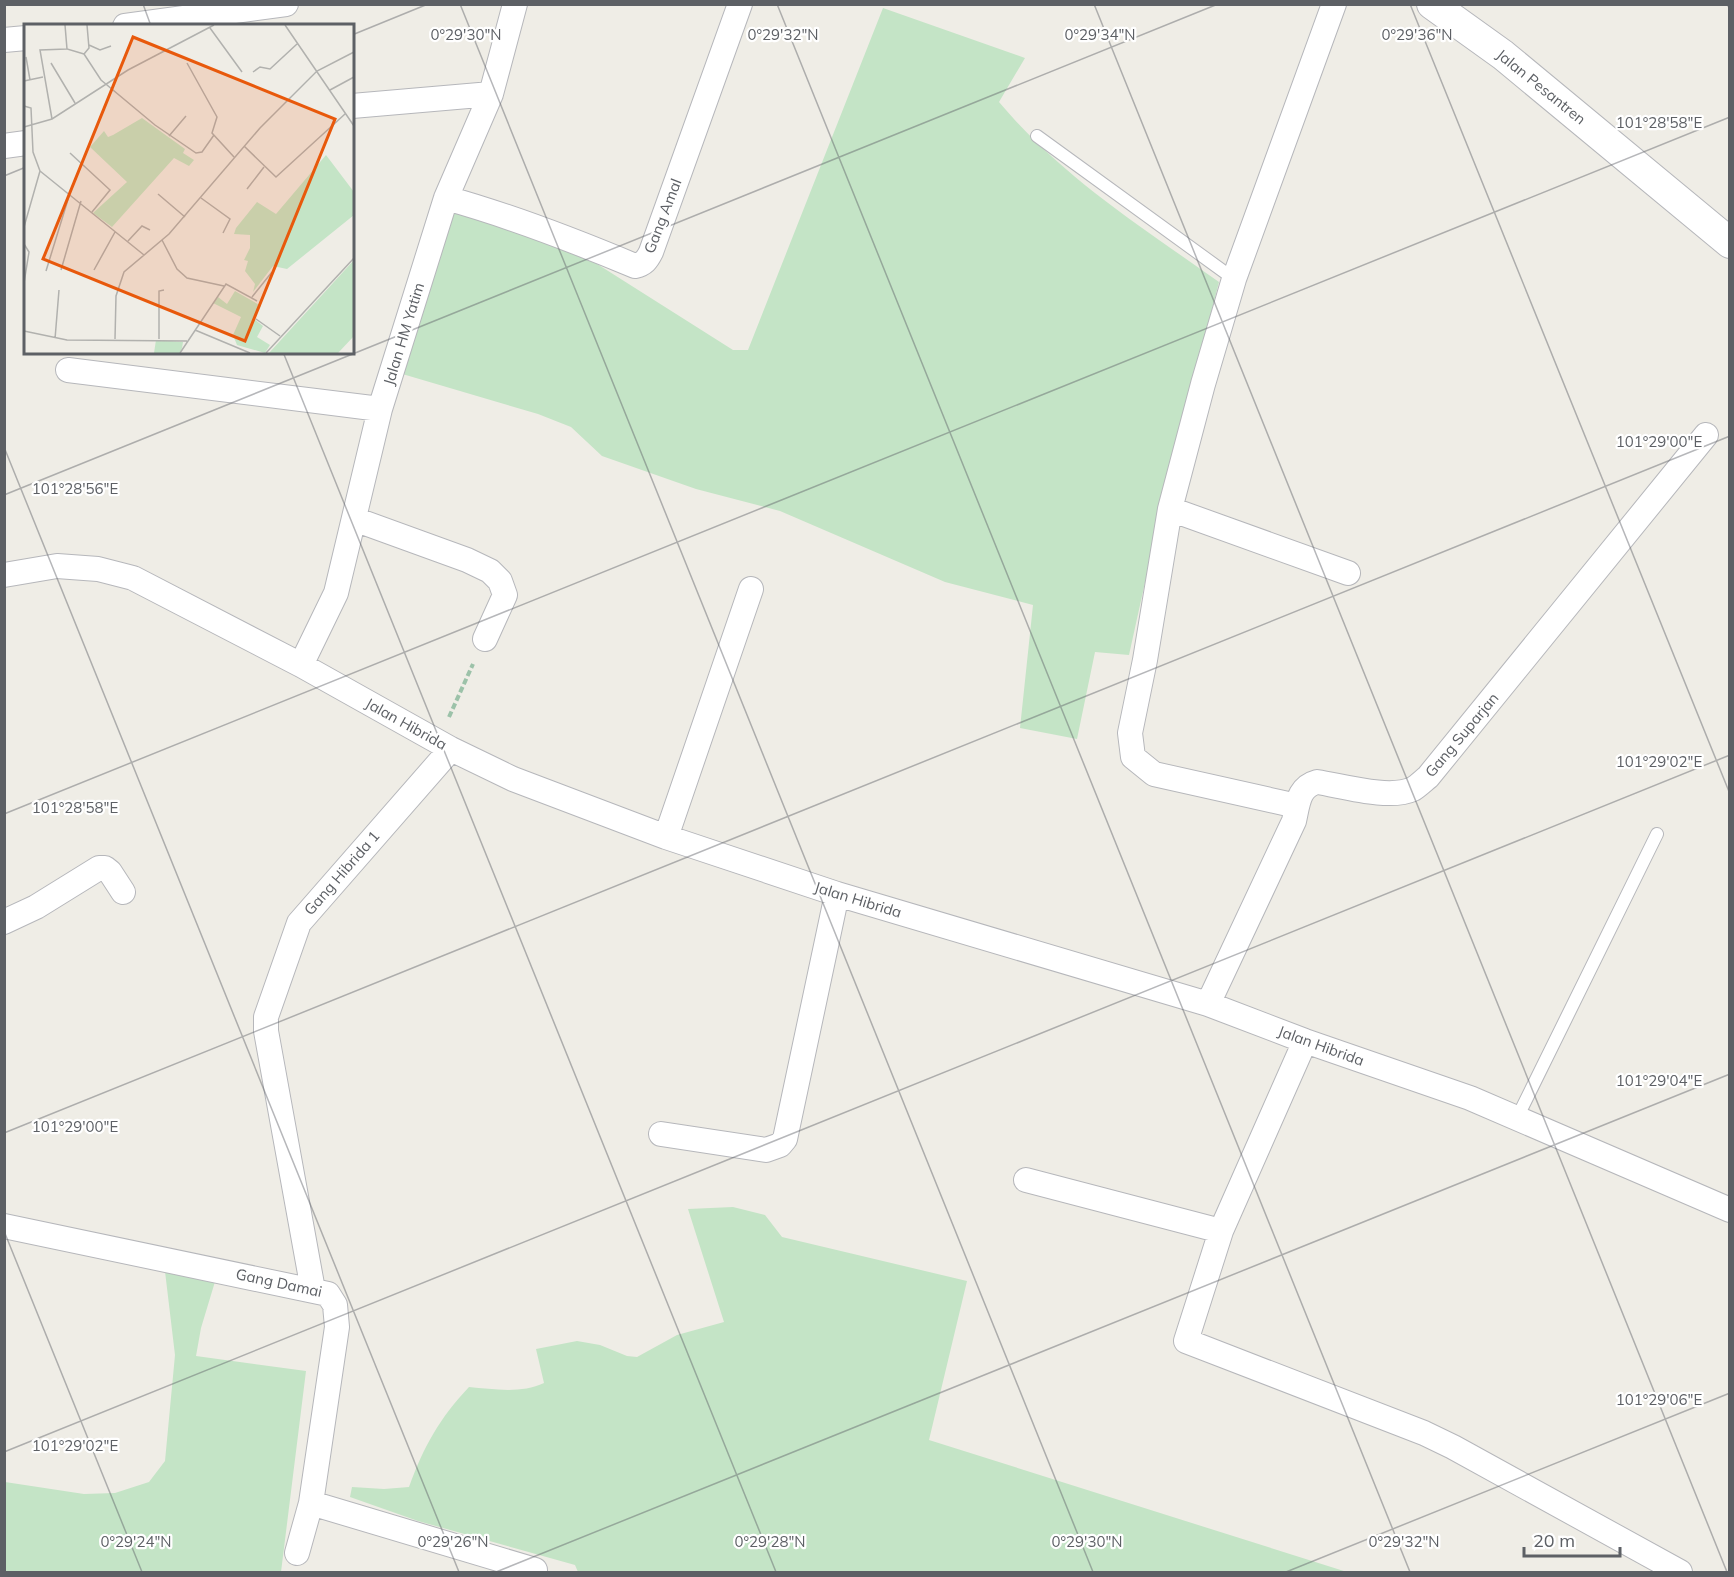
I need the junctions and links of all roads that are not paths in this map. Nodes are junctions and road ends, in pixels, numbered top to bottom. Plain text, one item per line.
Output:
1 (286, 4) edge
2 (516, 4) edge
3 (740, 4) edge
4 (1334, 4) edge
5 (1432, 4) edge
6 (140, 24) edge
7 (24, 38) edge
8 (4, 40) edge
9 (491, 94) junction
10 (354, 106) edge
11 (1037, 136) dead end
12 (24, 143) edge
13 (4, 146) edge
14 (446, 198) junction
15 (1730, 243) edge
16 (1234, 279) junction
17 (68, 370) dead end
18 (381, 410) junction
19 (1706, 435) dead end
20 (1170, 509) junction
21 (354, 519) junction
22 (1348, 573) dead end
23 (4, 575) edge
24 (751, 589) dead end
25 (485, 639) road end
26 (301, 665) junction
27 (444, 745) junction
28 (1297, 806) junction
29 (1657, 834) dead end
30 (666, 837) junction
31 (123, 892) dead end
32 (837, 894) junction
33 (4, 922) edge
34 (1208, 1004) junction
35 (1305, 1041) junction
36 (1517, 1118) junction
37 (661, 1134) dead end
38 (1026, 1180) dead end
39 (1730, 1210) edge
40 (4, 1226) edge
41 (1221, 1231) junction
42 (313, 1290) junction
43 (311, 1503) junction
44 (297, 1553) dead end
45 (535, 1570) dead end
46 (1680, 1572) edge

1 - 6 street
2 - 9 street, Jalan HM Yatim
3 - 14 street, Gang Amal
4 - 16 street
5 - 15 street, Jalan Pesantren
7 - 8 street
9 - 10 street
9 - 14 street, Jalan HM Yatim
11 - 16 lane
12 - 13 street
14 - 18 street, Jalan HM Yatim
16 - 20 street
17 - 18 street
18 - 21 street, Jalan HM Yatim
19 - 28 street, Gang Suparjan
20 - 22 street
20 - 28 street
21 - 25 street
21 - 26 street, Jalan HM Yatim
23 - 26 street, Jalan Hibrida
24 - 30 street
26 - 27 street, Jalan Hibrida
27 - 30 street, Jalan Hibrida
27 - 42 street, Gang Hibrida 1
28 - 34 street, Gang Suparjan
29 - 36 lane
30 - 32 street, Jalan Hibrida
31 - 33 street
32 - 34 street, Jalan Hibrida
32 - 37 street
34 - 35 street, Jalan Hibrida
35 - 36 street, Jalan Hibrida
35 - 41 street
36 - 39 street, Jalan Hibrida
38 - 41 street
40 - 42 street, Gang Damai
41 - 46 street
42 - 43 street, Gang Damai
43 - 44 street, Gang Damai
43 - 45 street

